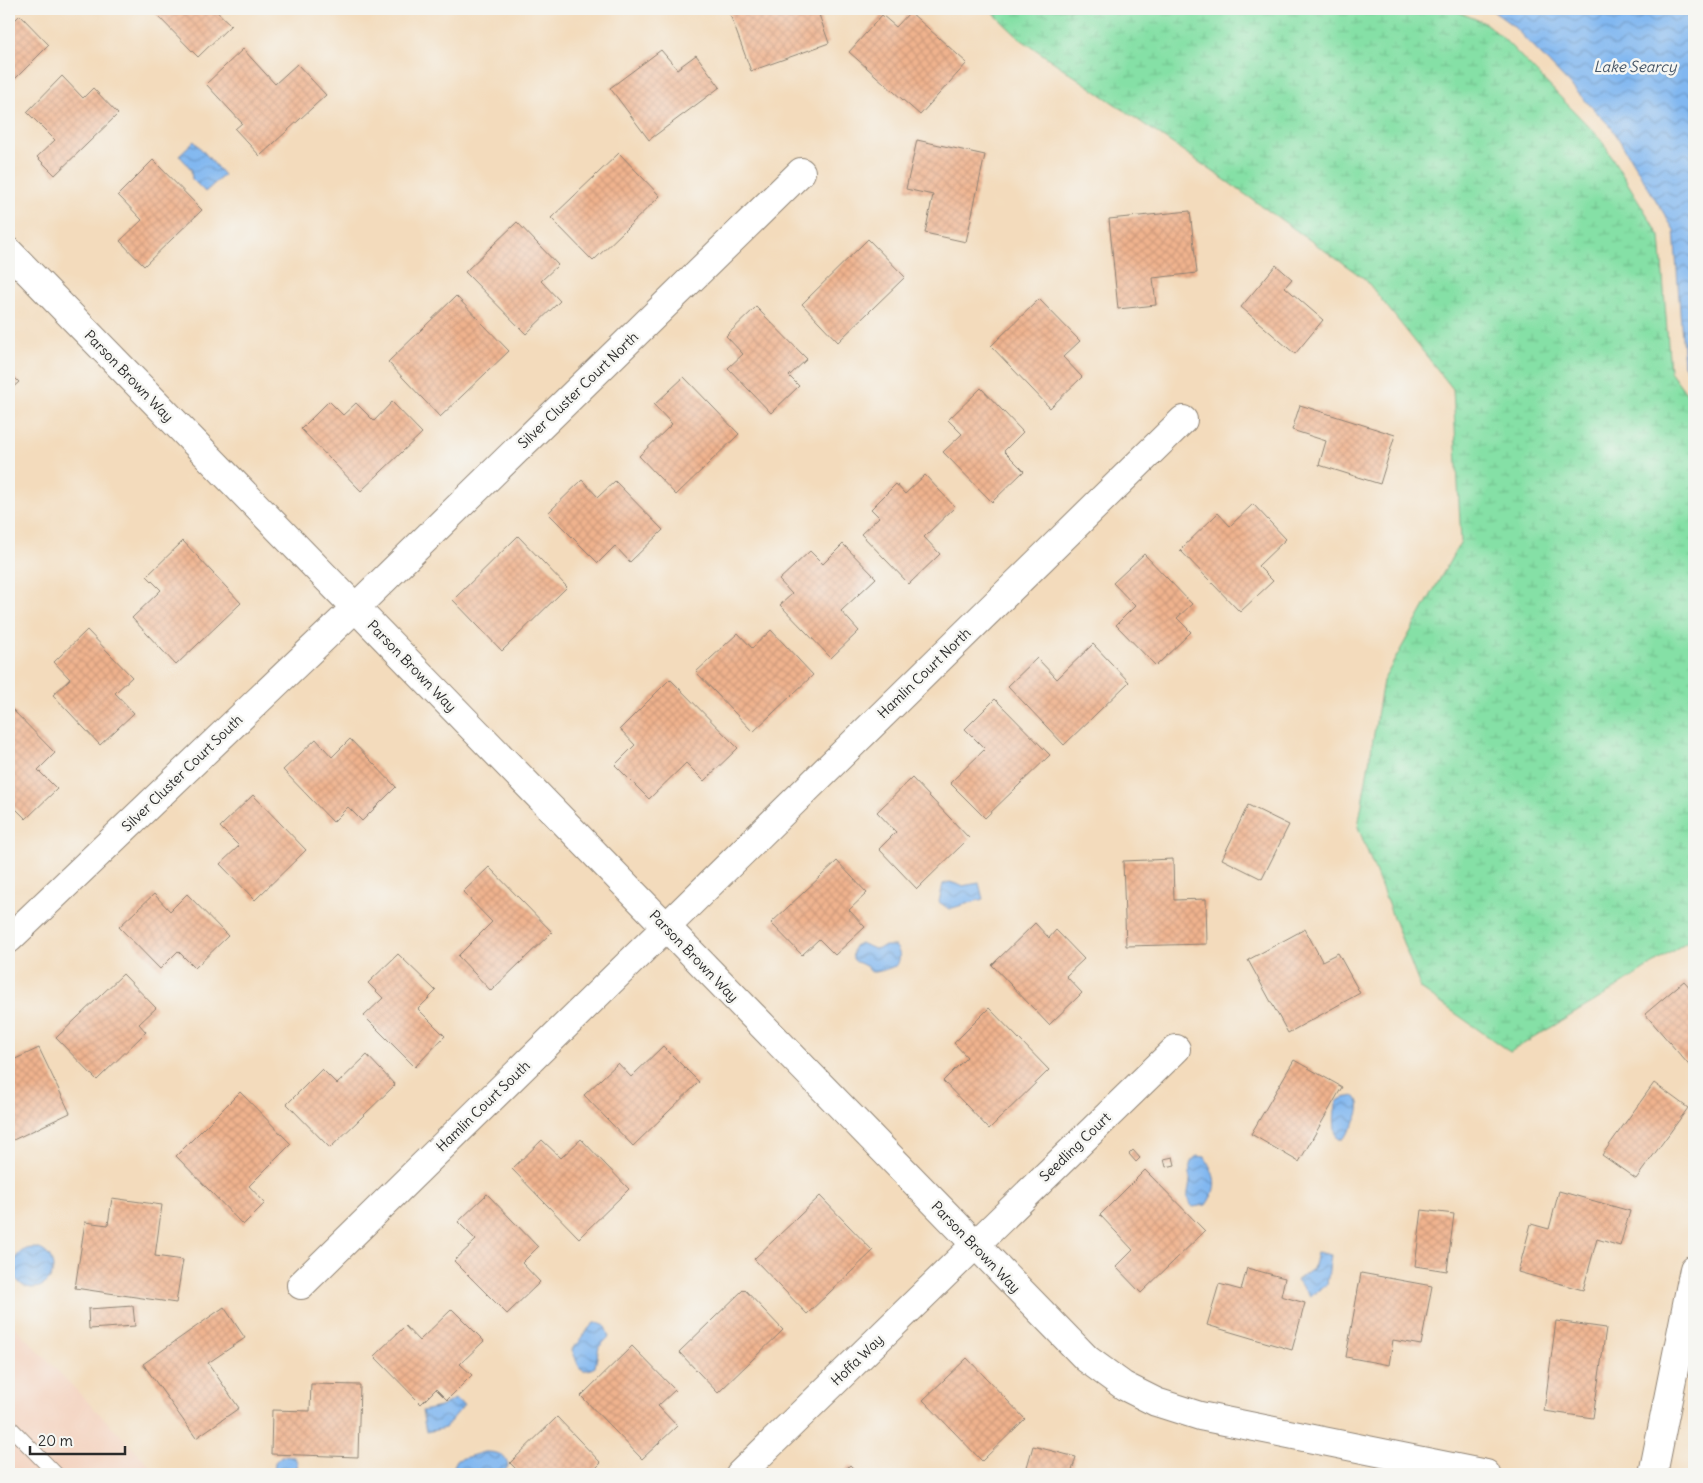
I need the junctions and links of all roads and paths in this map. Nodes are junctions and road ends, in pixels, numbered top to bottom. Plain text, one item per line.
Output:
1 (801, 172) dead end
2 (9, 252) edge
3 (1183, 420) dead end
4 (355, 608) junction
5 (665, 927) junction
6 (9, 939) edge
7 (1176, 1050) dead end
8 (974, 1245) junction
9 (1694, 1269) edge
10 (301, 1284) dead end
11 (9, 1426) edge
12 (56, 1474) edge
13 (740, 1474) edge
14 (1486, 1474) edge
15 (1653, 1474) edge

1 - 4 street, Silver Cluster Court North
2 - 4 street, Parson Brown Way
3 - 5 street, Hamlin Court North
4 - 5 street, Parson Brown Way
4 - 6 street, Silver Cluster Court South
5 - 8 street, Parson Brown Way
5 - 10 street, Hamlin Court South
7 - 8 street, Seedling Court
8 - 13 street, Hoffa Way
8 - 14 street, Parson Brown Way
9 - 15 street
11 - 12 lane

